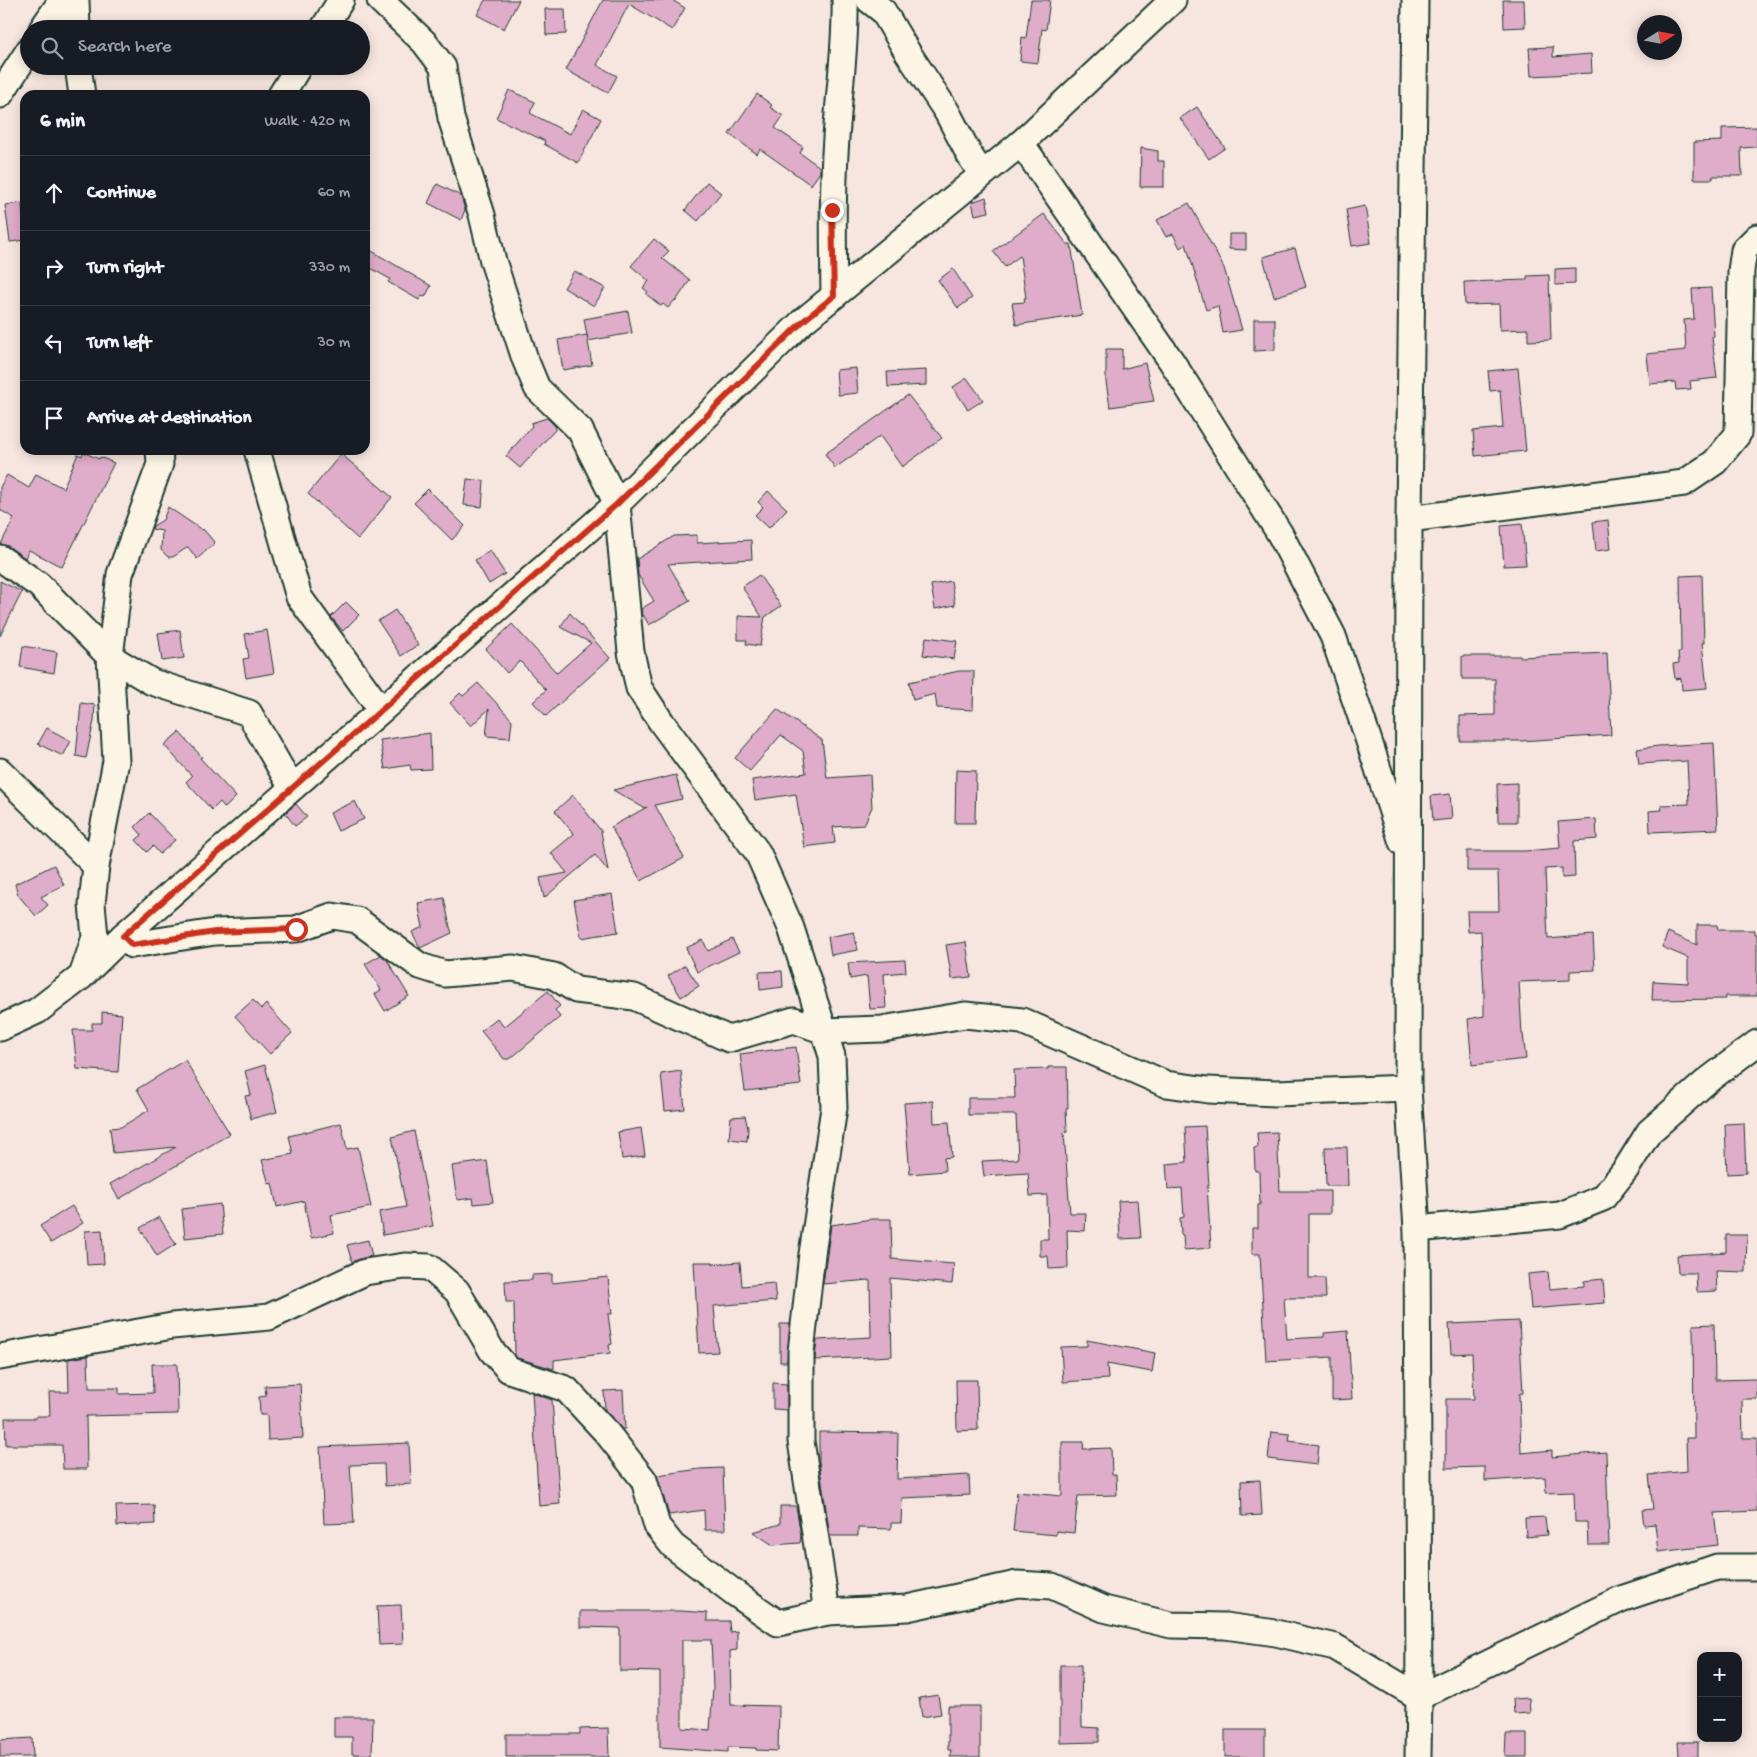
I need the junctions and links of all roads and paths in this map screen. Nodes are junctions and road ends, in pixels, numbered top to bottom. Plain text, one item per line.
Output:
1 (62, 0) edge
2 (76, 0) edge
3 (342, 0) edge
4 (380, 0) edge
5 (845, 0) edge
6 (869, 0) edge
7 (1415, 0) edge
8 (1164, 4) edge
9 (48, 20) edge
10 (77, 20) edge
11 (329, 20) edge
12 (20, 64) edge
13 (79, 75) edge
14 (293, 75) edge
15 (81, 90) edge
16 (283, 90) edge
17 (0, 95) edge
18 (1021, 143) junction
19 (982, 174) junction
20 (1757, 237) edge
21 (834, 296) junction
22 (159, 455) edge
23 (258, 455) edge
24 (617, 504) junction
25 (1409, 519) junction
26 (0, 558) edge
27 (110, 657) junction
28 (381, 710) junction
29 (0, 771) edge
30 (292, 788) junction
31 (1409, 863) junction
32 (96, 866) junction
33 (123, 936) junction
34 (81, 977) junction
35 (0, 1028) edge
36 (824, 1031) junction
37 (1757, 1043) edge
38 (1408, 1088) junction
39 (1417, 1230) junction
40 (0, 1357) edge
41 (1757, 1567) edge
42 (827, 1612) junction
43 (1420, 1697) junction
44 (1418, 1757) edge

1 - 9 street
2 - 10 street
3 - 11 street
4 - 24 street
5 - 21 street
6 - 19 street
7 - 25 street
8 - 18 street
12 - 17 street
13 - 15 street
14 - 16 street
18 - 19 street
18 - 31 street
19 - 21 street
20 - 25 street
21 - 24 street
22 - 27 street
23 - 28 street
24 - 28 street
24 - 36 street
25 - 31 street
26 - 27 street
27 - 30 street
27 - 32 street
28 - 30 street
29 - 32 street
30 - 33 street
31 - 38 street
32 - 34 street
33 - 34 street
33 - 36 street
34 - 35 street
36 - 38 street
36 - 42 street
37 - 39 street
38 - 39 street
39 - 43 street
40 - 42 street
41 - 43 street
42 - 43 street
43 - 44 street

